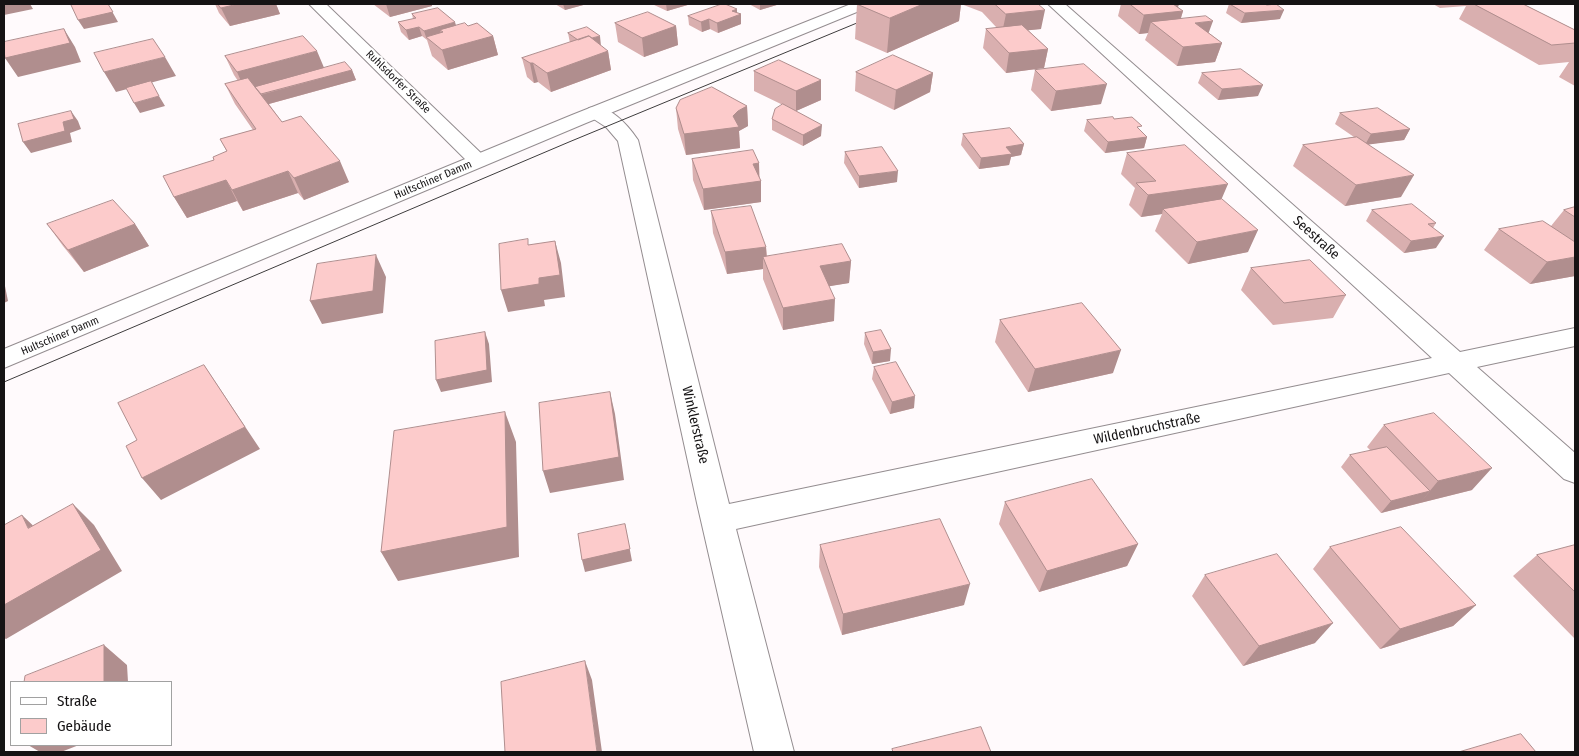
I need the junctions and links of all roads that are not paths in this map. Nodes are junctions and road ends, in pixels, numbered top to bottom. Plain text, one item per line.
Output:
1 (316, 4) edge
2 (864, 4) edge
3 (1056, 4) edge
4 (596, 112) junction
5 (478, 161) junction
6 (1575, 336) edge
7 (4, 359) edge
8 (1454, 362) junction
9 (1575, 471) edge
10 (718, 520) junction
11 (774, 752) edge

1 - 5 street, Ruhlsdorfer Straße
2 - 4 street, Hultschiner Damm
3 - 8 street, Seestraße
4 - 5 street, Hultschiner Damm
4 - 10 street, Winklerstraße
5 - 7 street, Hultschiner Damm
6 - 8 street, Wildenbruchstraße
8 - 9 street, Seestraße
8 - 10 street, Wildenbruchstraße
10 - 11 street, Winklerstraße

